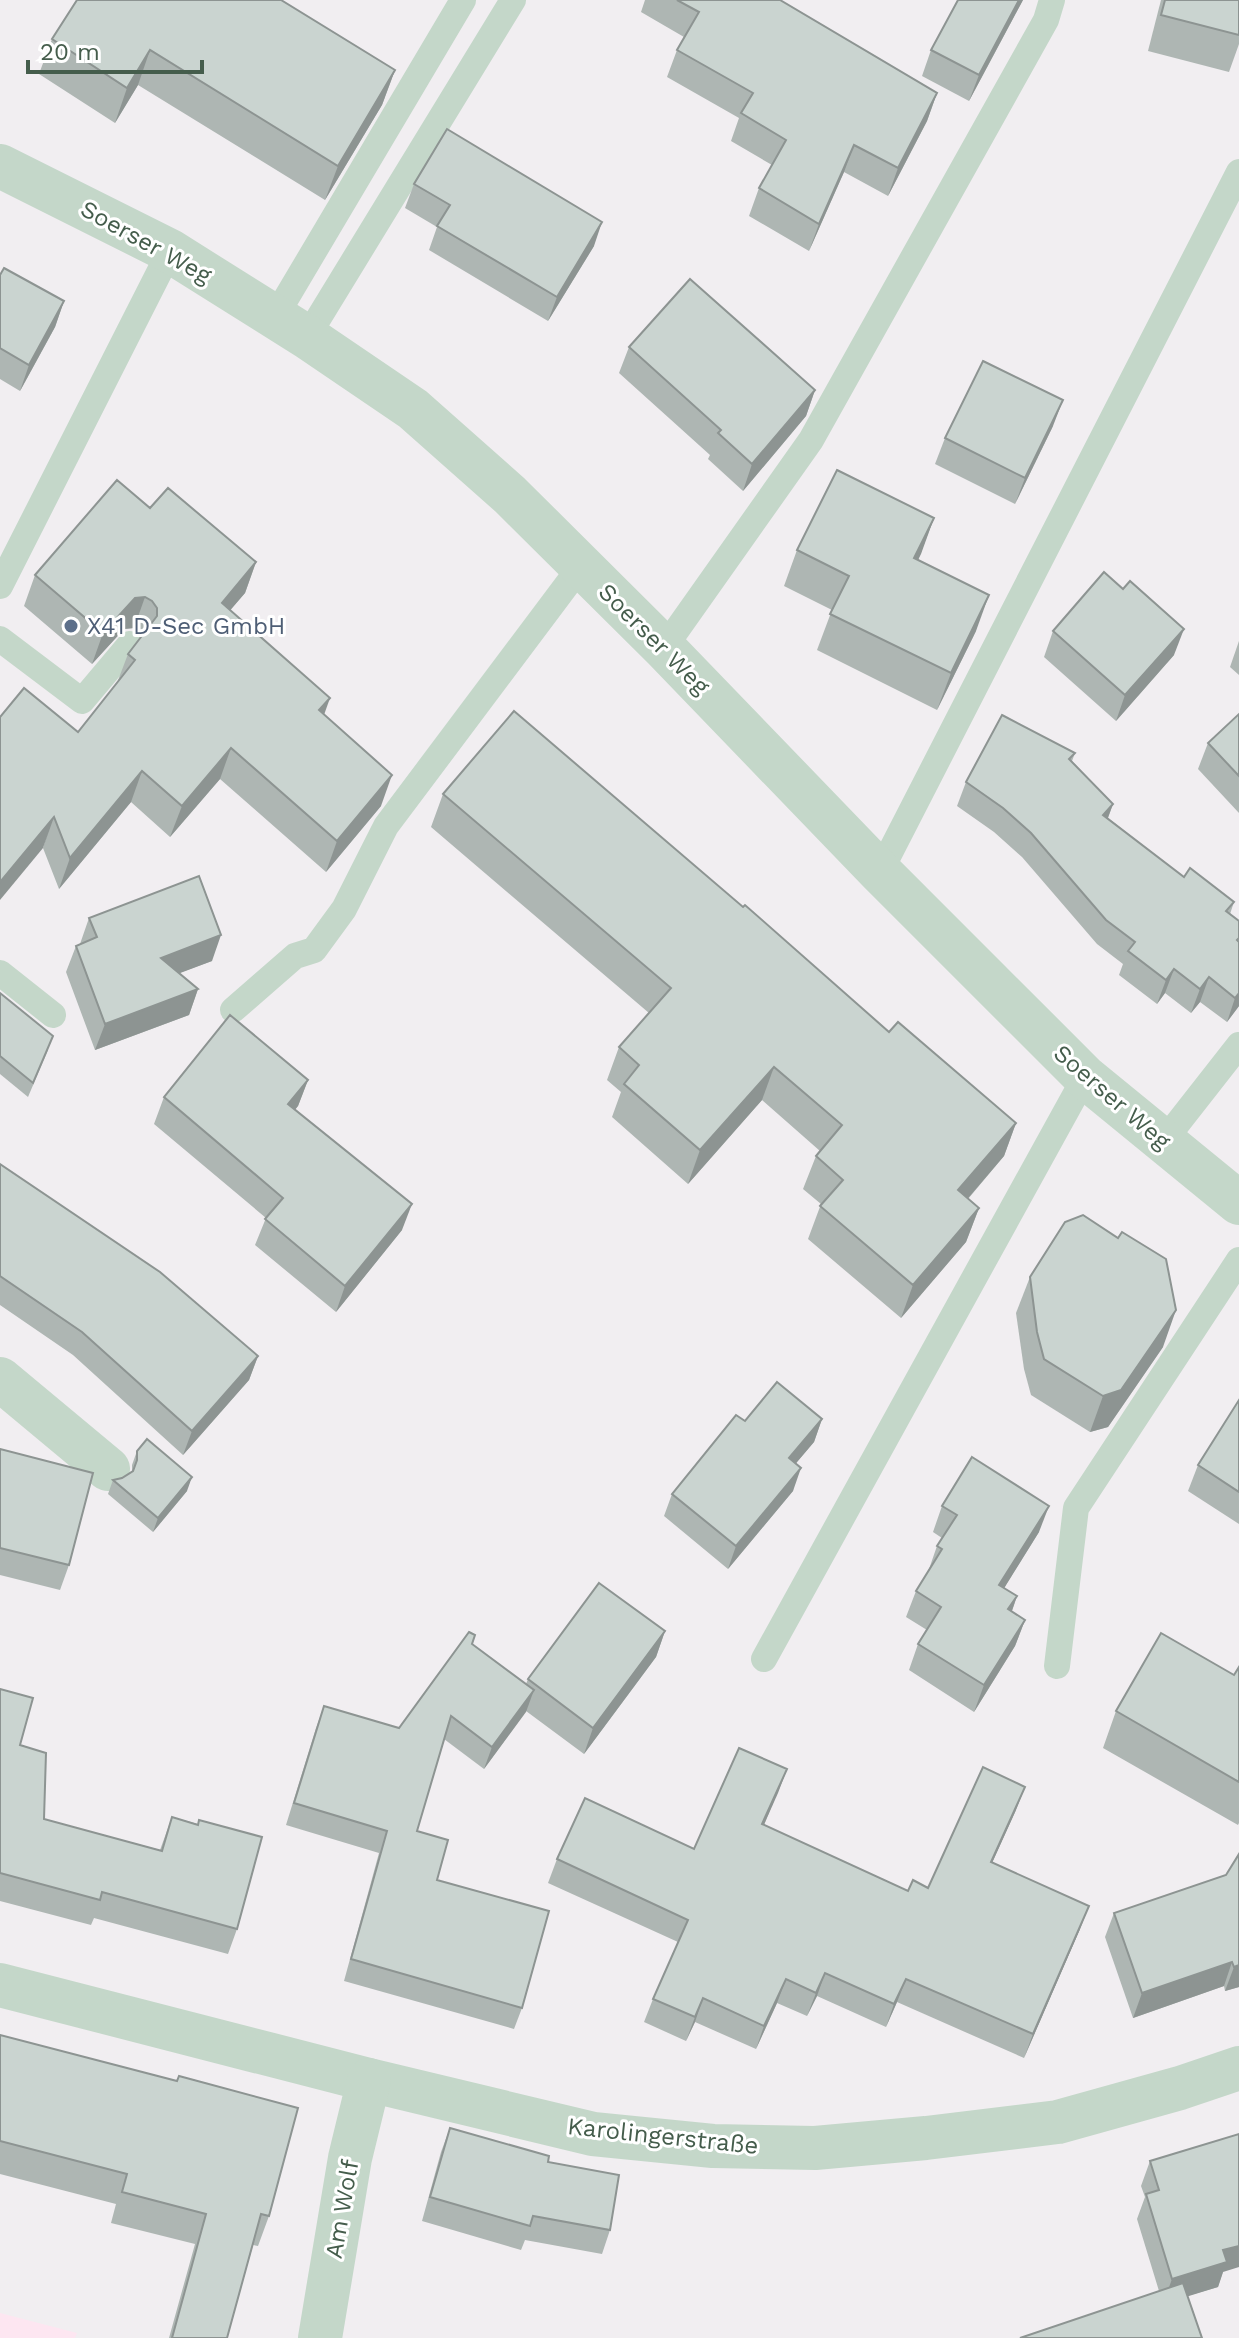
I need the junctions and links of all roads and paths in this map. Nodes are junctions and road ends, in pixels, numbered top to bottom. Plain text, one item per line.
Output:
1 (463, 0) edge
2 (513, 0) edge
3 (1052, 0) edge
4 (0, 166) edge
5 (1239, 172) edge
6 (170, 251) junction
7 (291, 327) junction
8 (581, 566) junction
9 (0, 586) edge
10 (0, 639) edge
11 (130, 644) dead end
12 (664, 648) junction
13 (880, 872) junction
14 (0, 973) edge
15 (233, 1010) dead end
16 (53, 1015) dead end
17 (1239, 1045) edge
18 (1085, 1077) junction
19 (1163, 1142) junction
20 (1239, 1203) edge
21 (1239, 1260) edge
22 (0, 1379) edge
23 (108, 1469) dead end
24 (764, 1659) dead end
25 (1057, 1666) dead end
26 (0, 1985) edge
27 (1239, 2068) edge
28 (369, 2080) junction
29 (320, 2338) edge

1 - 7 lane
2 - 7 lane
3 - 12 lane
4 - 6 street, Soerser Weg
5 - 13 lane
6 - 7 street, Soerser Weg
6 - 9 lane
7 - 8 street, Soerser Weg
8 - 12 street, Soerser Weg
8 - 15 lane
10 - 11 lane
12 - 13 street, Soerser Weg
13 - 18 street, Soerser Weg
14 - 16 lane
17 - 19 lane
18 - 19 street, Soerser Weg
18 - 24 lane
19 - 20 street, Soerser Weg
21 - 25 lane
22 - 23 street
26 - 28 street, Karolingerstraße
27 - 28 street, Karolingerstraße
28 - 29 street, Am Wolf

